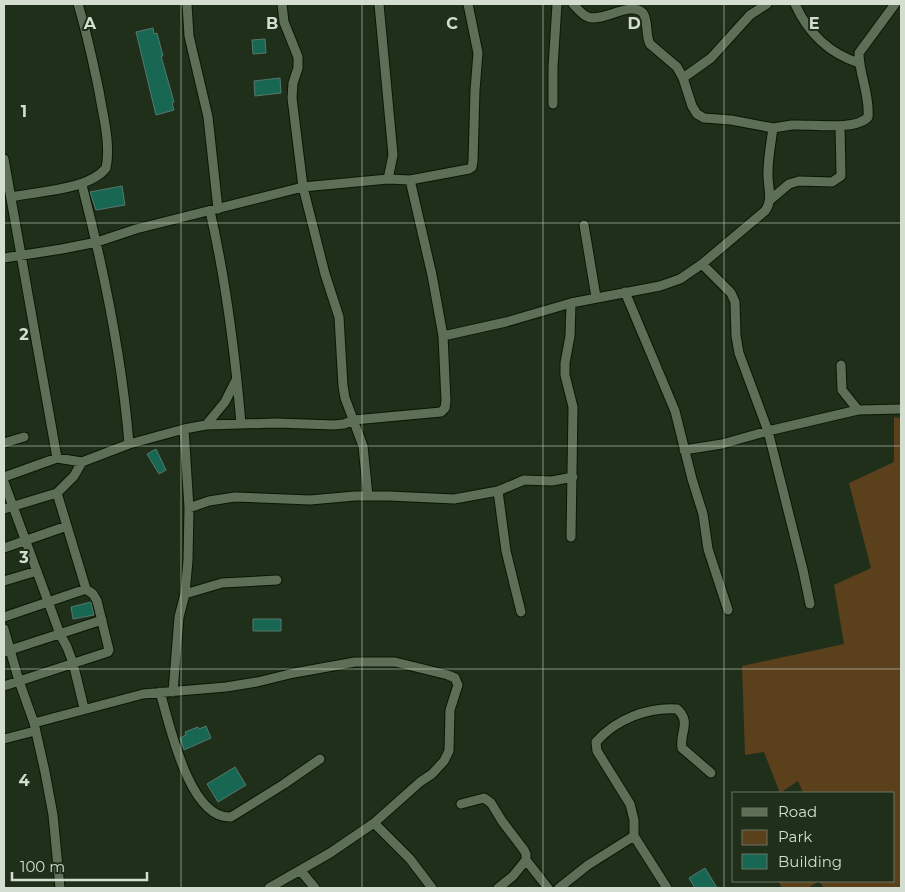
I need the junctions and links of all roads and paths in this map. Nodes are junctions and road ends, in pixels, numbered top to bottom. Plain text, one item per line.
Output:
1 (78, 4) edge
2 (187, 4) edge
3 (282, 4) edge
4 (379, 4) edge
5 (468, 4) edge
6 (557, 4) edge
7 (573, 4) edge
8 (767, 4) edge
9 (795, 4) edge
10 (895, 4) edge
11 (859, 63) junction
12 (683, 78) junction
13 (553, 104) dead end
14 (840, 126) junction
15 (773, 128) junction
16 (4, 159) edge
17 (388, 179) junction
18 (410, 180) junction
19 (82, 185) junction
20 (303, 187) junction
21 (12, 196) junction
22 (770, 200) junction
23 (214, 210) junction
24 (584, 225) dead end
25 (97, 242) junction
26 (21, 255) junction
27 (4, 258) edge
28 (702, 264) junction
29 (625, 292) junction
30 (596, 297) junction
31 (571, 303) junction
32 (443, 336) junction
33 (841, 365) dead end
34 (236, 380) junction
35 (901, 409) edge
36 (858, 410) junction
37 (354, 420) junction
38 (241, 424) junction
39 (206, 425) junction
40 (184, 429) junction
41 (768, 431) junction
42 (24, 437) dead end
43 (4, 443) edge
44 (129, 444) junction
45 (684, 450) junction
46 (57, 458) junction
47 (82, 462) junction
48 (4, 477) edge
49 (573, 477) junction
50 (4, 482) edge
51 (498, 491) junction
52 (57, 493) junction
53 (368, 496) junction
54 (8, 507) edge
55 (189, 508) junction
56 (67, 526) junction
57 (570, 537) dead end
58 (26, 541) junction
59 (4, 548) edge
60 (37, 571) junction
61 (277, 580) dead end
62 (4, 581) edge
63 (86, 589) junction
64 (185, 594) junction
65 (50, 602) junction
66 (810, 604) dead end
67 (728, 610) dead end
68 (521, 612) dead end
69 (4, 618) edge
70 (102, 620) junction
71 (4, 629) edge
72 (60, 634) junction
73 (7, 651) edge
74 (73, 664) junction
75 (19, 681) junction
76 (4, 686) edge
77 (160, 692) junction
78 (173, 692) junction
79 (84, 708) junction
80 (35, 727) junction
81 (4, 739) edge
82 (320, 759) dead end
83 (712, 773) dead end
84 (461, 804) dead end
85 (374, 824) junction
86 (634, 836) junction
87 (526, 860) junction
88 (300, 870) junction
89 (60, 888) edge
90 (271, 888) edge
91 (315, 888) edge
92 (432, 888) edge
93 (498, 888) edge
94 (548, 888) edge
95 (559, 888) edge
96 (667, 888) edge

1 - 19 street
2 - 23 street
3 - 20 street
4 - 17 street
5 - 18 street
6 - 13 street
7 - 12 street
8 - 12 street
9 - 11 street
10 - 11 street
11 - 14 street
12 - 15 street
14 - 15 street
14 - 22 street
15 - 22 street
16 - 21 street
17 - 18 street
17 - 20 street
18 - 32 street
19 - 21 street
19 - 25 street
20 - 23 street
20 - 37 street
21 - 26 street
22 - 28 street
23 - 25 street
23 - 34 street
24 - 30 street
25 - 26 street
25 - 44 street
26 - 27 street
26 - 46 street
28 - 29 street
28 - 41 street
29 - 30 street
29 - 45 street
30 - 31 street
31 - 32 street
31 - 49 street
32 - 37 street
33 - 36 street
34 - 38 street
34 - 39 street
35 - 36 street
36 - 41 street
37 - 38 street
37 - 53 street
38 - 39 street
39 - 40 street
40 - 44 street
40 - 55 street
41 - 45 street
41 - 66 street
42 - 43 street
44 - 47 street
45 - 67 street
46 - 47 street
46 - 48 street
47 - 52 street
49 - 51 street
49 - 57 street
50 - 54 street
51 - 53 street
51 - 68 street
52 - 54 street
52 - 56 street
53 - 55 street
54 - 58 street
55 - 64 street
56 - 58 street
56 - 63 street
58 - 59 street
58 - 60 street
60 - 62 street
60 - 65 street
61 - 64 street
63 - 65 street
63 - 70 street
64 - 78 street
65 - 69 street
65 - 72 street
70 - 72 street
70 - 74 street
71 - 73 street
72 - 73 street
72 - 74 street
73 - 75 street
74 - 75 street
74 - 79 street
75 - 76 street
75 - 80 street
77 - 78 street
77 - 79 street
77 - 82 street
78 - 85 street
79 - 80 street
80 - 81 street
80 - 89 street
83 - 86 street
84 - 87 street
85 - 88 street
85 - 92 street
86 - 95 street
86 - 96 street
87 - 93 street
87 - 94 street
88 - 90 street
88 - 91 street

